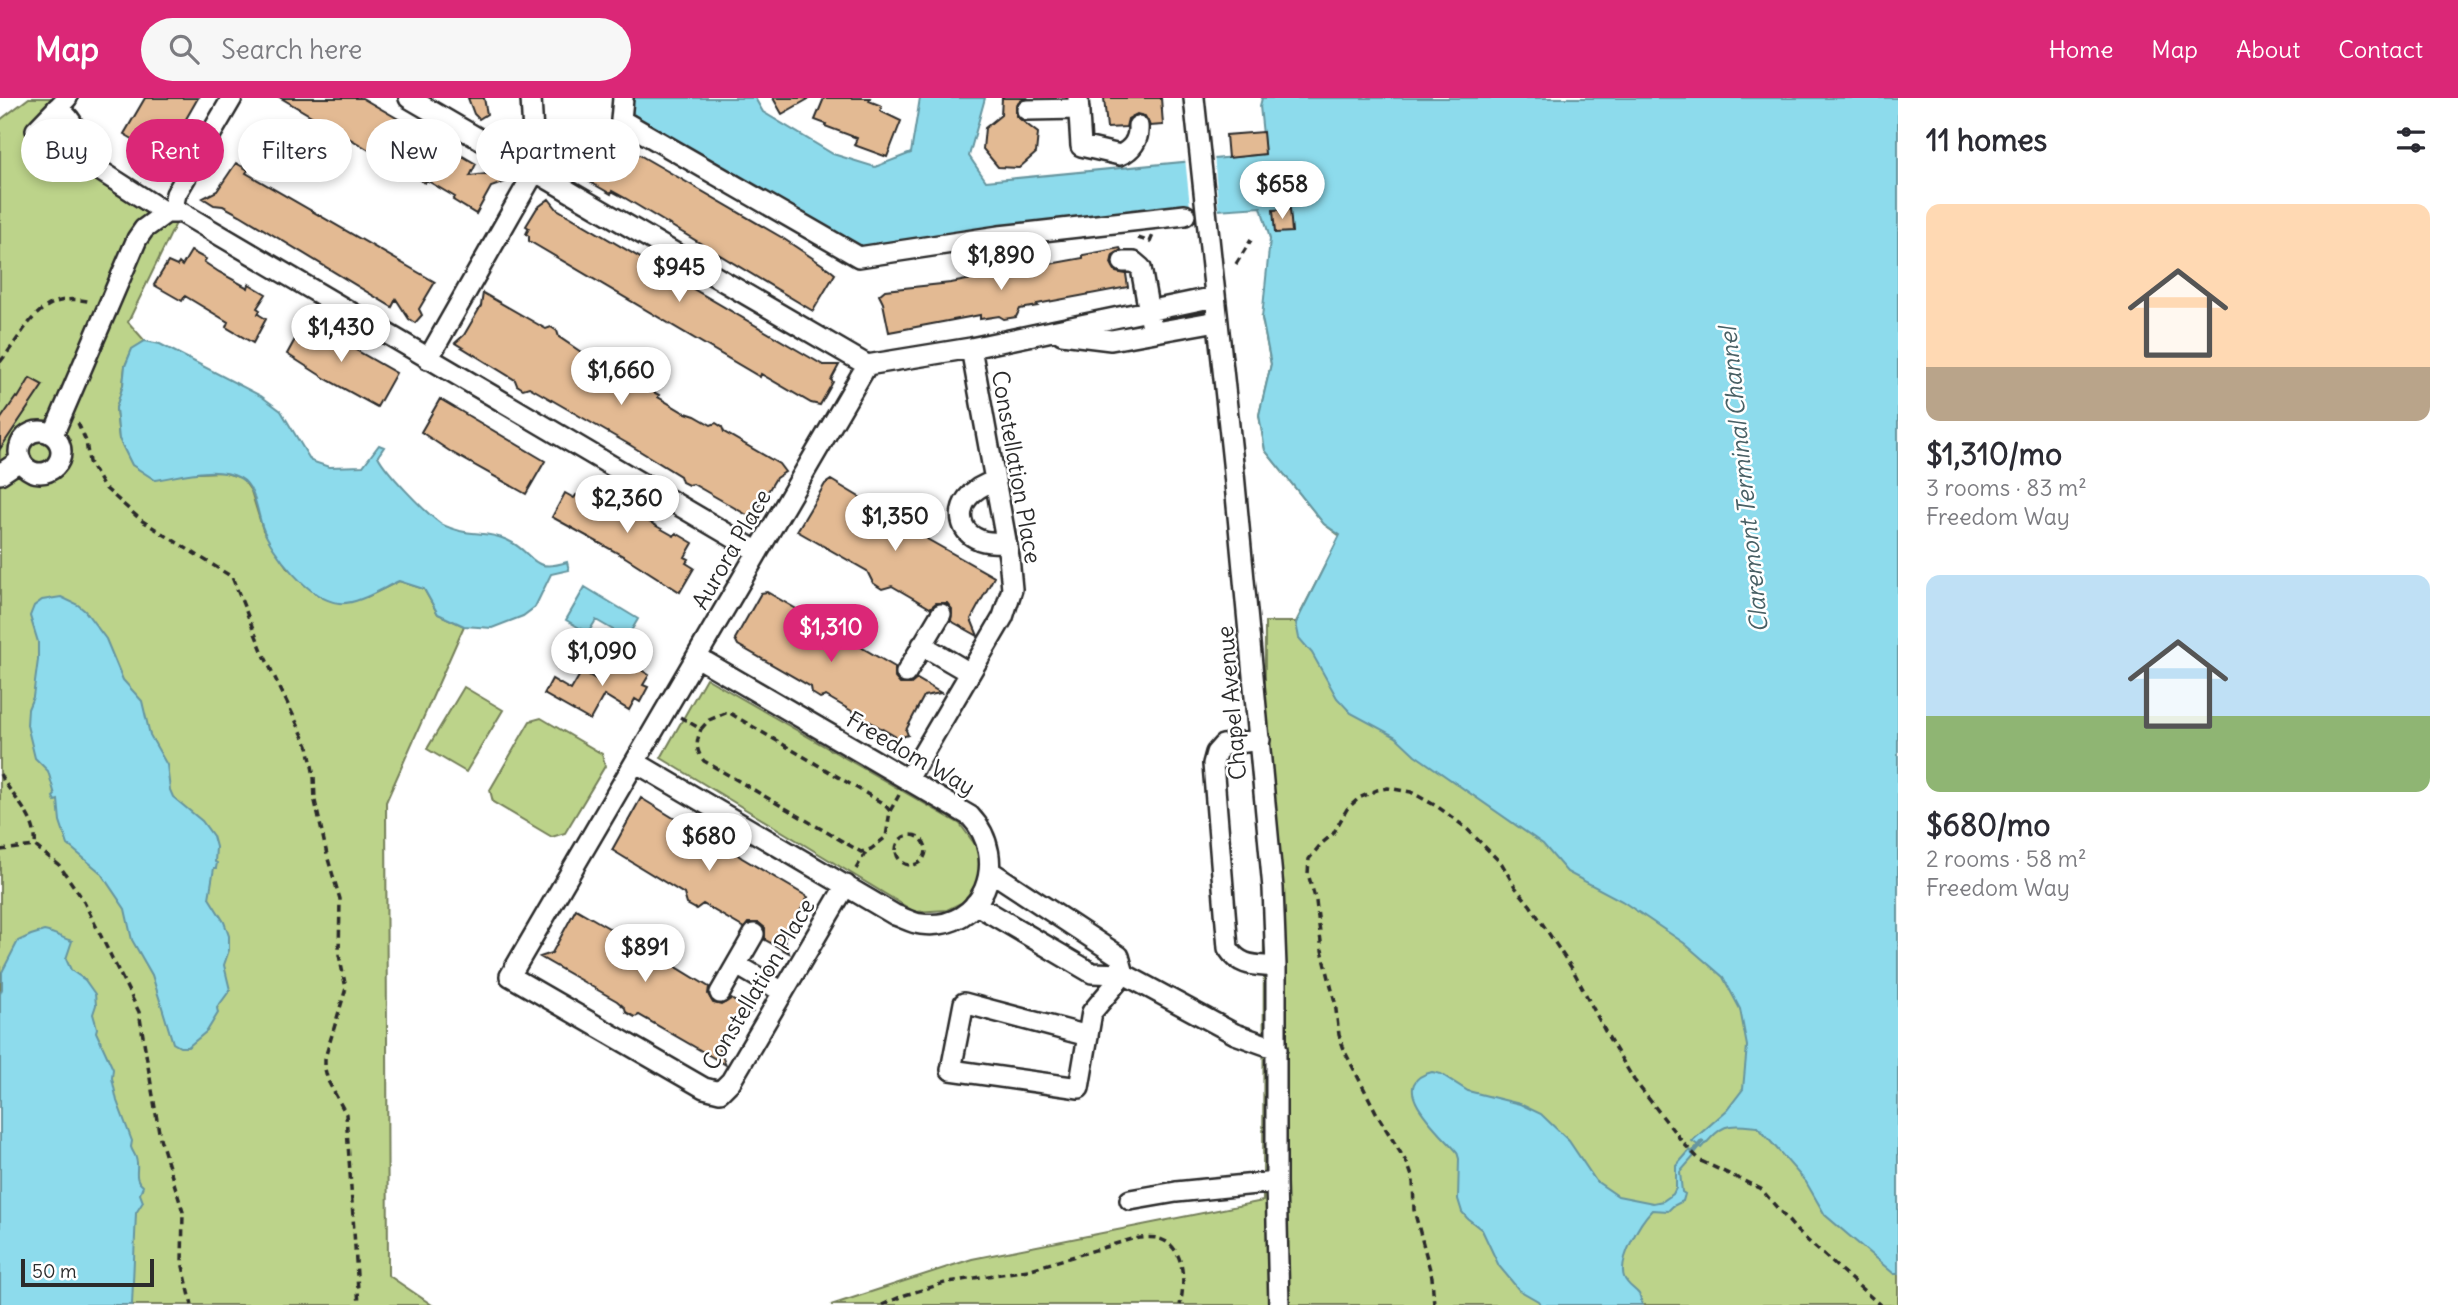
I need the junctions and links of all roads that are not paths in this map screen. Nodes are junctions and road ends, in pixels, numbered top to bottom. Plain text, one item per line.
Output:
1 (232, 98) edge
2 (409, 98) edge
3 (531, 98) edge
4 (623, 98) edge
5 (1194, 98) edge
6 (62, 103) edge
7 (1078, 103) edge
8 (1027, 110) dead end
9 (47, 119) edge
10 (69, 119) edge
11 (532, 119) edge
12 (1138, 126) dead end
13 (476, 137) edge
14 (112, 175) edge
15 (529, 182) edge
16 (554, 182) edge
17 (174, 213) junction
18 (1185, 215) dead end
19 (1123, 262) dead end
20 (1214, 296) junction
21 (1149, 310) junction
22 (1217, 321) junction
23 (1153, 333) junction
24 (1040, 334) junction
25 (971, 348) junction
26 (428, 359) junction
27 (867, 365) junction
28 (53, 435) junction
29 (21, 460) junction
30 (0, 474) edge
31 (995, 481) junction
32 (1006, 541) junction
33 (758, 552) junction
34 (941, 614) dead end
35 (922, 646) junction
36 (697, 657) junction
37 (906, 673) dead end
38 (970, 673) junction
39 (1260, 740) junction
40 (635, 762) junction
41 (908, 779) junction
42 (990, 871) junction
43 (846, 885) junction
44 (975, 904) junction
45 (1041, 904) junction
46 (754, 934) dead end
47 (1025, 934) junction
48 (737, 965) junction
49 (1276, 967) junction
50 (1124, 974) junction
51 (783, 992) junction
52 (720, 993) dead end
53 (1088, 1036) junction
54 (1277, 1049) junction
55 (704, 1088) joint
56 (1276, 1182) junction
57 (1130, 1200) dead end
58 (1279, 1305) edge

1 - 17 street
2 - 13 street
3 - 11 street
4 - 18 street
5 - 20 street, Chapel Avenue
6 - 9 street
6 - 10 street
7 - 8 street
7 - 12 street
14 - 17 street
15 - 26 street
16 - 27 street
17 - 26 street
17 - 28 street
19 - 21 street
20 - 21 street
20 - 22 street, Chapel Avenue
21 - 23 street
21 - 24 street
22 - 23 street
22 - 39 street, Chapel Avenue
23 - 24 street
24 - 25 street
25 - 27 street
25 - 31 street, Constellation Place
26 - 33 street
27 - 33 street, Aurora Place
28 - 29 street
28 - 29 street
29 - 30 street
31 - 32 street, Constellation Place
31 - 32 street
32 - 38 street, Constellation Place
33 - 36 street, Aurora Place
34 - 35 street
35 - 37 street
35 - 38 street
36 - 40 street, Aurora Place
36 - 41 street, Freedom Way
38 - 41 street, Constellation Place
39 - 49 street, Chapel Avenue
39 - 49 street
40 - 43 street
40 - 55 street, Aurora Place
41 - 42 street, Freedom Way
42 - 44 street
42 - 45 street
43 - 44 street
43 - 51 street, Constellation Place
44 - 47 street
45 - 47 street
45 - 50 street
46 - 48 street
47 - 50 street
48 - 51 street
48 - 52 street
49 - 54 street, Chapel Avenue
50 - 53 street
50 - 54 street
51 - 55 street, Constellation Place
53 - 53 street
54 - 56 street, Chapel Avenue
56 - 57 street
56 - 58 street, Chapel Avenue

